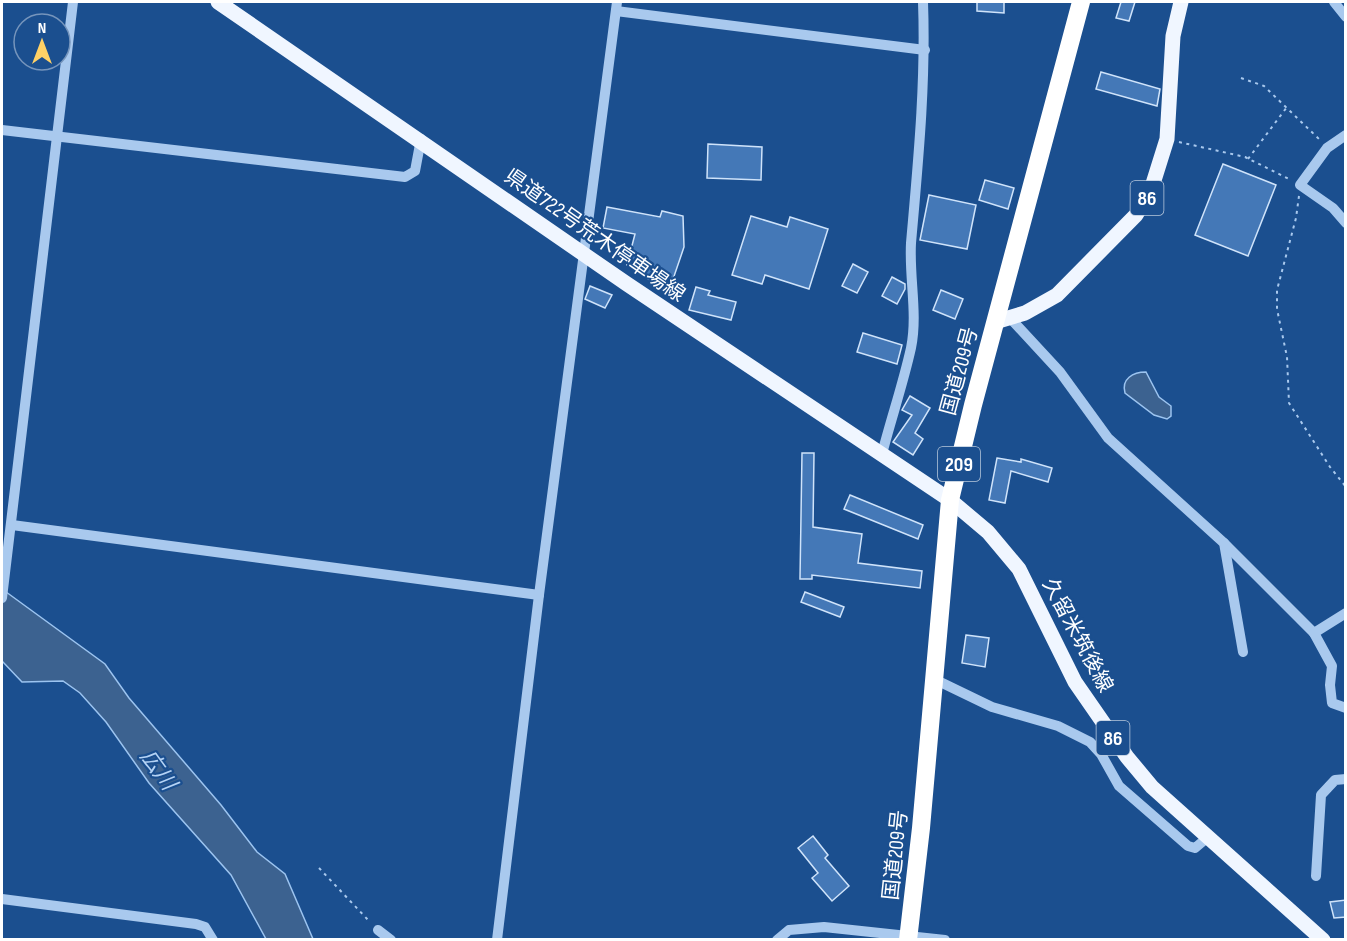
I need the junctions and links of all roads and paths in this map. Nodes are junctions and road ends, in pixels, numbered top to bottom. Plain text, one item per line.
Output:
1 (73, 2) edge
2 (218, 2) edge
3 (923, 2) edge
4 (1081, 2) edge
5 (1181, 2) edge
6 (1334, 2) edge
7 (617, 6) edge
8 (1346, 17) edge
9 (925, 50) junction
10 (1241, 78) dead end
11 (1287, 107) junction
12 (2, 130) edge
13 (1346, 135) edge
14 (56, 136) junction
15 (421, 139) junction
16 (1167, 140) junction
17 (1327, 148) junction
18 (1248, 159) junction
19 (1300, 185) junction
20 (1346, 223) edge
21 (583, 253) junction
22 (1003, 321) junction
23 (882, 454) junction
24 (1346, 487) edge
25 (950, 500) junction
26 (8, 530) edge
27 (1224, 543) junction
28 (539, 595) junction
29 (2, 598) edge
30 (1346, 613) edge
31 (1314, 633) junction
32 (1243, 652) dead end
33 (934, 680) junction
34 (1346, 708) edge
35 (1346, 779) edge
36 (1209, 837) junction
37 (319, 868) dead end
38 (1316, 876) dead end
39 (2, 899) edge
40 (378, 930) joint
41 (909, 938) edge
42 (213, 939) edge
43 (391, 939) edge
44 (497, 939) edge
45 (777, 939) edge
46 (945, 939) edge
47 (1323, 939) edge

1 - 14 street
2 - 15 main road, 県道722号荒木停車場線
3 - 9 street
4 - 22 highway, 国道209号 / 209
5 - 16 main road, 86
6 - 8 street
7 - 9 street
7 - 21 street
9 - 23 street
10 - 11 path
11 - 17 path
11 - 18 path
12 - 14 street
13 - 17 street
14 - 15 street
14 - 26 street
15 - 21 main road, 県道722号荒木停車場線
16 - 18 path
16 - 22 main road, 86
17 - 19 street
18 - 19 path
19 - 20 street
19 - 24 path
21 - 23 main road, 県道722号荒木停車場線
21 - 28 street
22 - 25 highway, 国道209号 / 209
22 - 27 street
23 - 25 main road, 県道722号荒木停車場線
25 - 33 highway, 国道209号 / 209
25 - 36 main road, 久留米筑後線 / 86
26 - 28 street
26 - 29 street
27 - 31 street
27 - 32 street
28 - 44 street
30 - 31 street
31 - 34 street
33 - 36 street
33 - 41 highway, 国道209号 / 209
35 - 38 street
36 - 47 main road, 久留米筑後線 / 86
37 - 40 path
39 - 42 street
40 - 43 street
41 - 45 street
41 - 46 street

